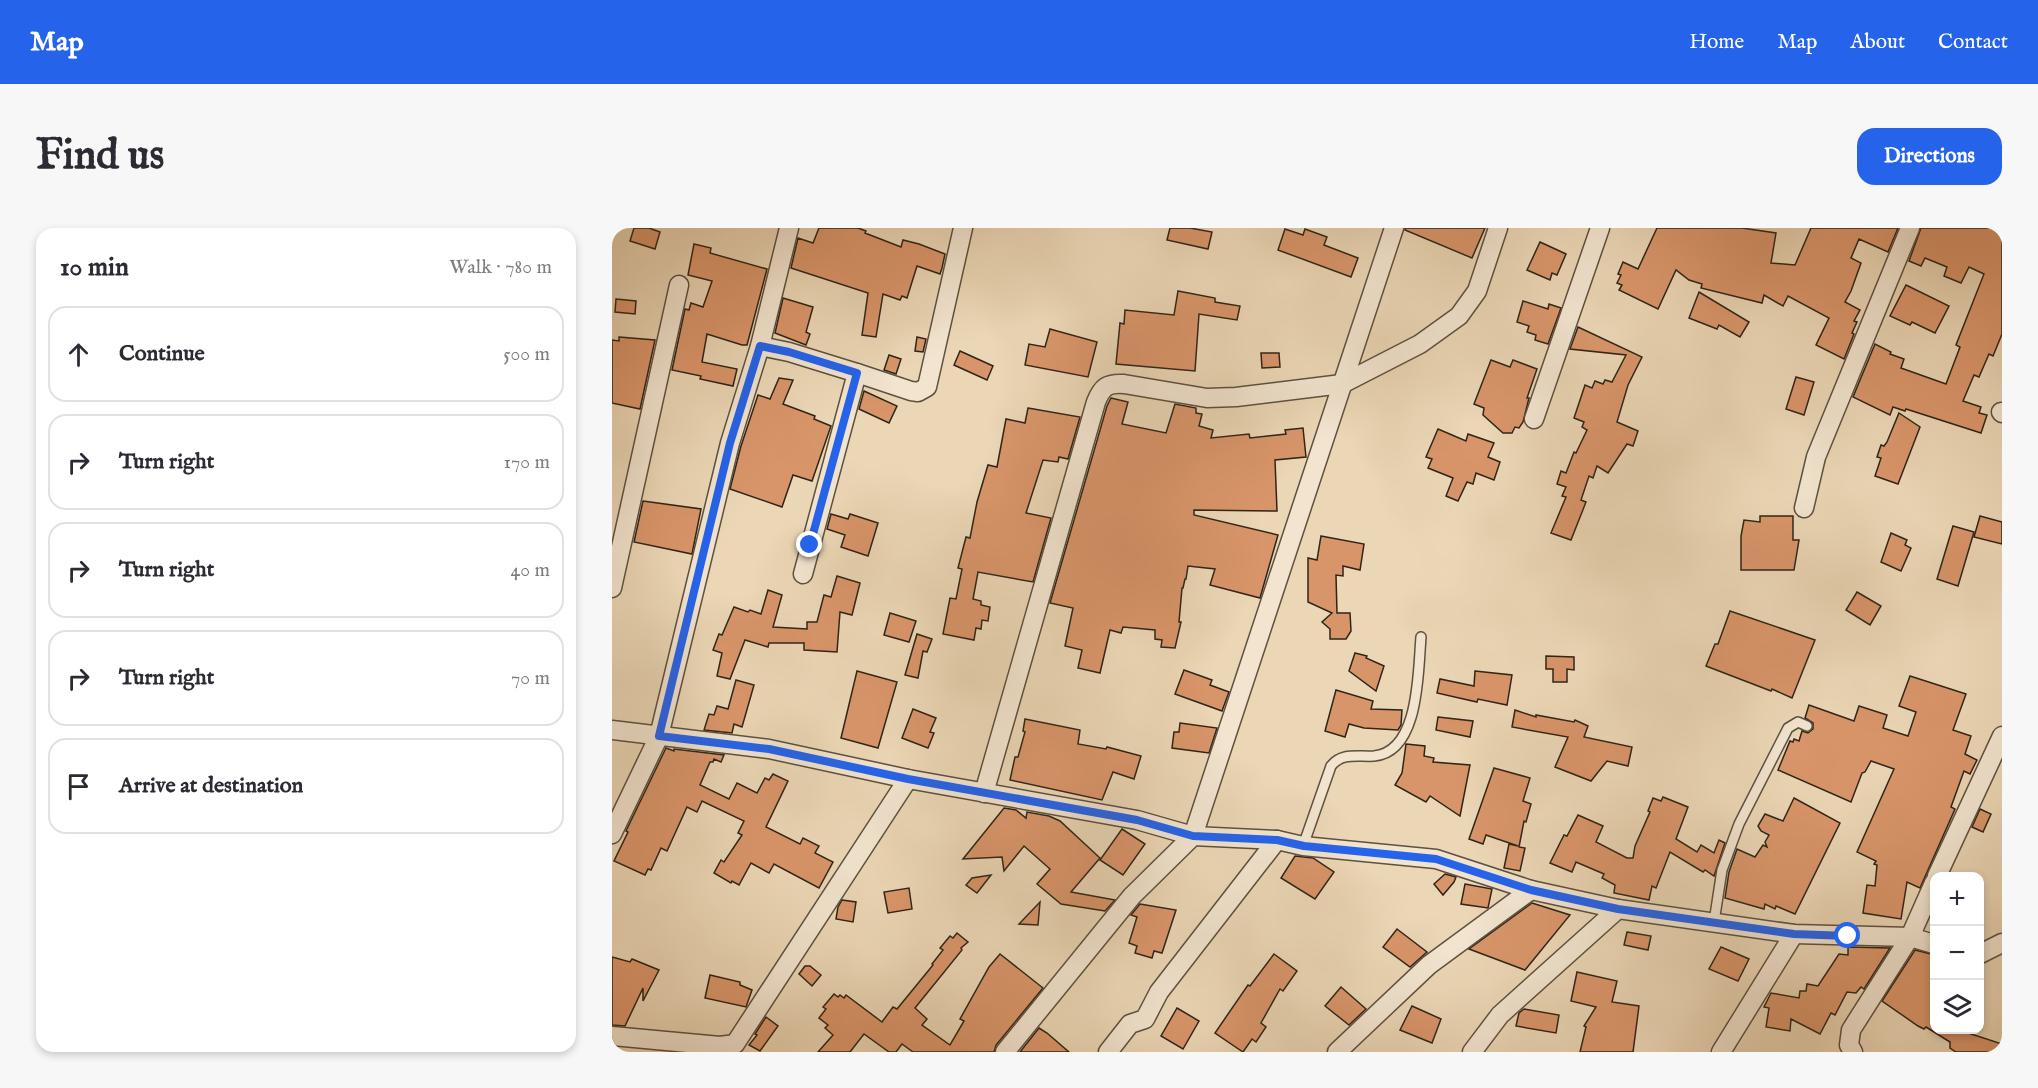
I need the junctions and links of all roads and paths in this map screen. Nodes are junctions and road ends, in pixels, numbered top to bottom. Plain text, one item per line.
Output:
1 (789, 228) edge
2 (963, 228) edge
3 (1394, 228) edge
4 (1498, 228) edge
5 (1600, 228) edge
6 (1910, 228) edge
7 (679, 285) dead end
8 (760, 346) junction
9 (857, 373) junction
10 (1342, 384) junction
11 (1534, 419) dead end
12 (1804, 508) dead end
13 (803, 574) dead end
14 (612, 588) edge
15 (1421, 637) dead end
16 (1807, 726) dead end
17 (612, 730) edge
18 (659, 736) junction
19 (2002, 736) edge
20 (908, 779) junction
21 (984, 793) junction
22 (612, 834) edge
23 (1193, 836) junction
24 (1277, 840) junction
25 (1304, 846) junction
26 (1940, 872) edge
27 (1531, 890) junction
28 (1930, 894) edge
29 (1618, 909) junction
30 (1714, 922) junction
31 (1794, 934) junction
32 (1910, 937) junction
33 (1930, 943) edge
34 (2002, 943) edge
35 (1984, 952) edge
36 (612, 1036) edge
37 (1005, 1052) edge
38 (1108, 1052) edge
39 (1337, 1052) edge
40 (1472, 1052) edge
41 (1721, 1052) edge
42 (1853, 1052) edge

1 - 8 street
2 - 9 street
3 - 10 street
4 - 10 street
5 - 11 street
6 - 12 street
7 - 14 street
8 - 9 street
8 - 18 street
9 - 13 street
10 - 21 street
10 - 23 street
15 - 25 lane
16 - 30 lane
17 - 18 street
18 - 20 street
18 - 22 street
19 - 26 street
20 - 21 street
20 - 36 street
21 - 23 street
23 - 24 street
23 - 37 street
24 - 25 street
24 - 38 street
25 - 27 street
27 - 29 street
27 - 39 street
28 - 32 street
29 - 30 street
29 - 40 street
30 - 31 street
31 - 32 street
31 - 41 street
32 - 33 street
32 - 42 street
34 - 35 street

